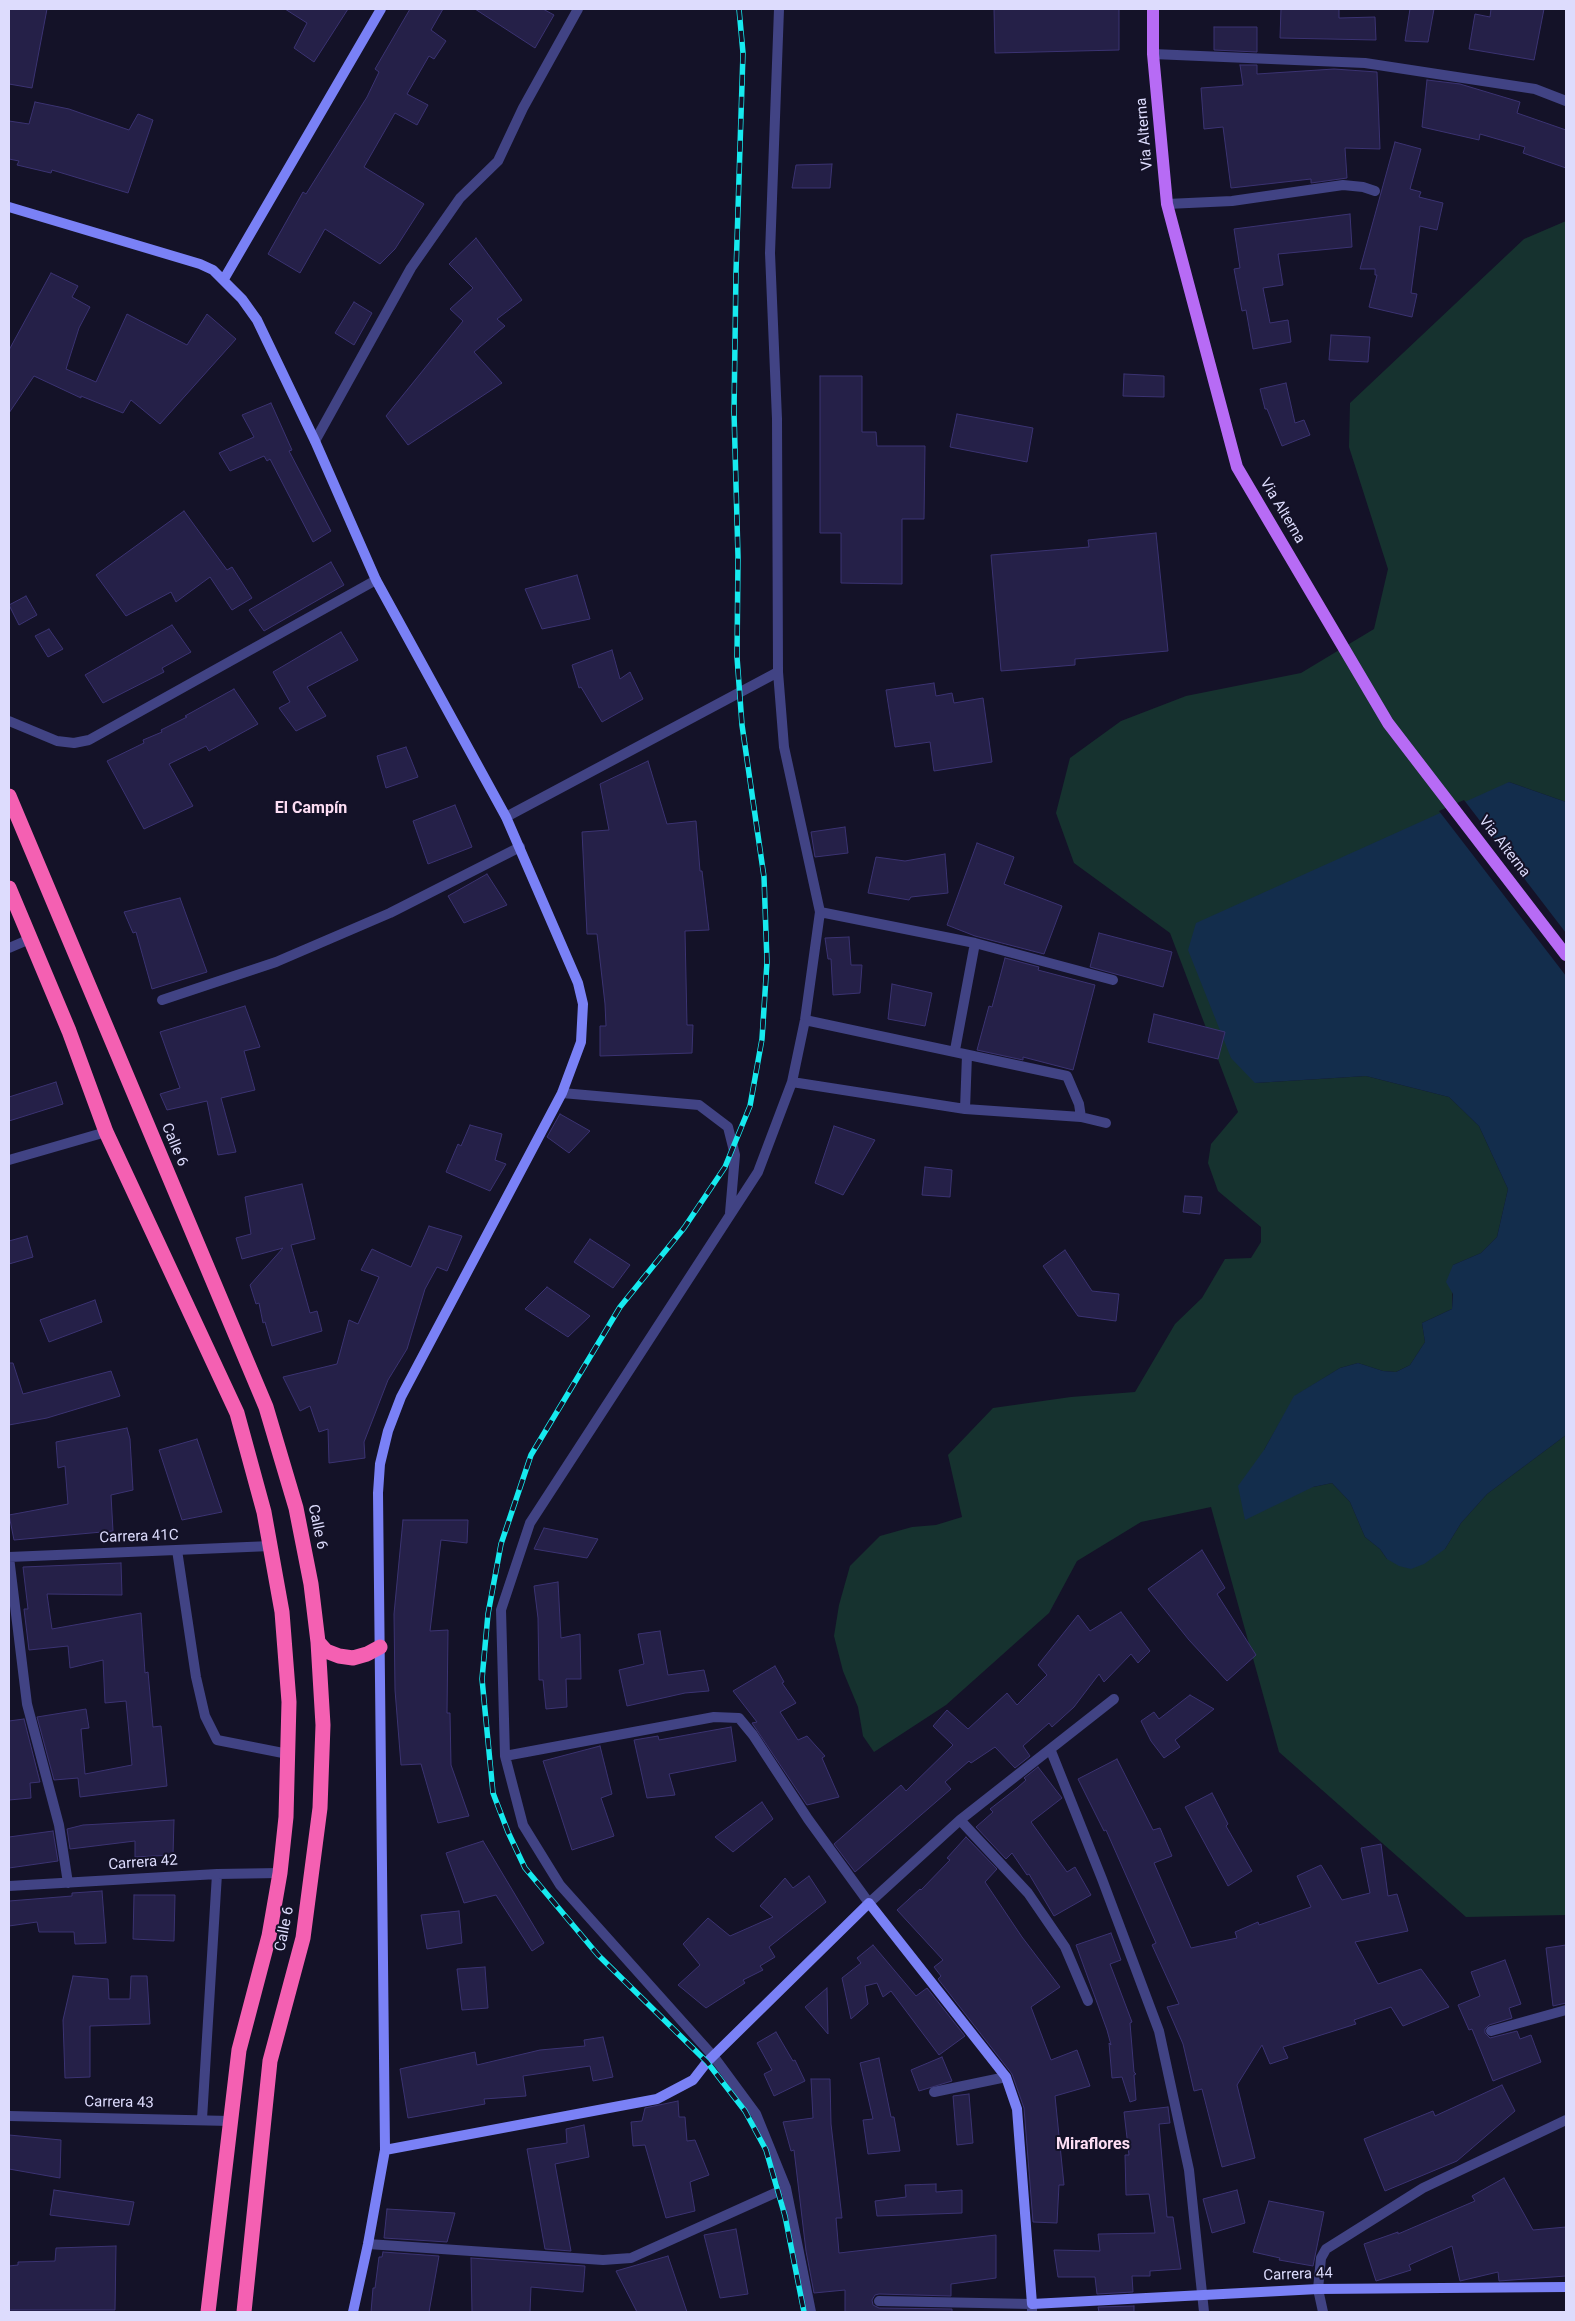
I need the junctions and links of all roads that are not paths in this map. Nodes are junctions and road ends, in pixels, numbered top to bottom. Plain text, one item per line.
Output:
1 (381, 9) edge
2 (578, 9) edge
3 (779, 9) edge
4 (1153, 9) edge
5 (1153, 54) junction
6 (1566, 102) edge
7 (1375, 191) dead end
8 (1167, 204) junction
9 (9, 207) edge
10 (224, 279) junction
11 (315, 441) junction
12 (376, 580) junction
13 (778, 672) junction
14 (9, 721) edge
15 (9, 796) edge
16 (506, 817) junction
17 (520, 847) junction
18 (9, 888) edge
19 (820, 912) junction
20 (30, 939) junction
21 (975, 943) junction
22 (9, 948) edge
23 (1566, 955) edge
24 (1112, 980) dead end
25 (162, 1000) dead end
26 (806, 1020) junction
27 (955, 1050) junction
28 (967, 1055) junction
29 (792, 1082) junction
30 (562, 1093) junction
31 (965, 1109) junction
32 (1081, 1117) junction
33 (1106, 1123) dead end
34 (106, 1132) junction
35 (9, 1160) edge
36 (730, 1214) junction
37 (272, 1546) junction
38 (177, 1550) junction
39 (9, 1557) edge
40 (318, 1642) junction
41 (380, 1647) junction
42 (1114, 1699) dead end
43 (1051, 1751) junction
44 (288, 1754) junction
45 (506, 1756) junction
46 (960, 1820) junction
47 (280, 1872) junction
48 (217, 1874) junction
49 (68, 1883) junction
50 (9, 1886) edge
51 (869, 1903) junction
52 (1088, 2002) dead end
53 (1566, 2010) edge
54 (1491, 2031) dead end
55 (714, 2058) junction
56 (1006, 2077) junction
57 (934, 2092) dead end
58 (9, 2116) edge
59 (202, 2119) junction
60 (1566, 2120) edge
61 (230, 2121) junction
62 (384, 2150) junction
63 (786, 2188) junction
64 (368, 2244) junction
65 (1566, 2287) edge
66 (1318, 2289) junction
67 (1202, 2294) junction
68 (879, 2301) dead end
69 (1032, 2308) edge
70 (208, 2312) edge
71 (244, 2312) edge
72 (353, 2312) edge
73 (811, 2312) edge
74 (1204, 2312) edge
75 (1323, 2312) edge

1 - 10 main road
2 - 11 street
3 - 13 street
4 - 5 main road, Via Alterna
5 - 6 street
5 - 8 main road, Via Alterna
7 - 8 street
8 - 23 main road, Via Alterna
9 - 10 main road
10 - 11 main road
11 - 12 main road
12 - 14 street
12 - 16 main road
13 - 16 street
13 - 19 street
15 - 40 highway, Calle 6
16 - 17 main road
17 - 25 street
17 - 30 main road
18 - 20 highway, Calle 6
19 - 21 street
19 - 26 street
20 - 22 street
20 - 34 highway, Calle 6
21 - 24 street
21 - 27 street
26 - 27 street
26 - 29 street
27 - 28 street
28 - 31 street
28 - 32 street
29 - 31 street
29 - 36 street
30 - 36 street
30 - 41 main road
31 - 32 street
32 - 33 street
34 - 35 street
34 - 37 highway, Calle 6
36 - 45 street
37 - 38 street, Carrera 41C
37 - 44 highway, Calle 6
38 - 39 street, Carrera 41C
38 - 44 street
39 - 49 street
40 - 41 highway
40 - 71 highway, Calle 6
41 - 62 main road
42 - 43 street
43 - 46 street
43 - 67 street
44 - 47 highway, Calle 6
45 - 51 street
45 - 55 street
46 - 51 street
46 - 52 street
47 - 48 street, Carrera 42
47 - 61 highway, Calle 6
48 - 49 street, Carrera 42
48 - 59 street
49 - 50 street, Carrera 42
51 - 55 main road
51 - 56 main road
53 - 54 street
55 - 62 main road
55 - 63 street
56 - 57 street
56 - 69 main road
58 - 59 street, Carrera 43
59 - 61 street, Carrera 43
60 - 66 street
61 - 70 highway, Calle 6
62 - 64 main road
63 - 64 street
63 - 73 street
64 - 72 main road
65 - 66 main road, Carrera 44
66 - 67 main road, Carrera 44
66 - 75 street
67 - 69 main road, Carrera 44
67 - 74 street
68 - 69 street

